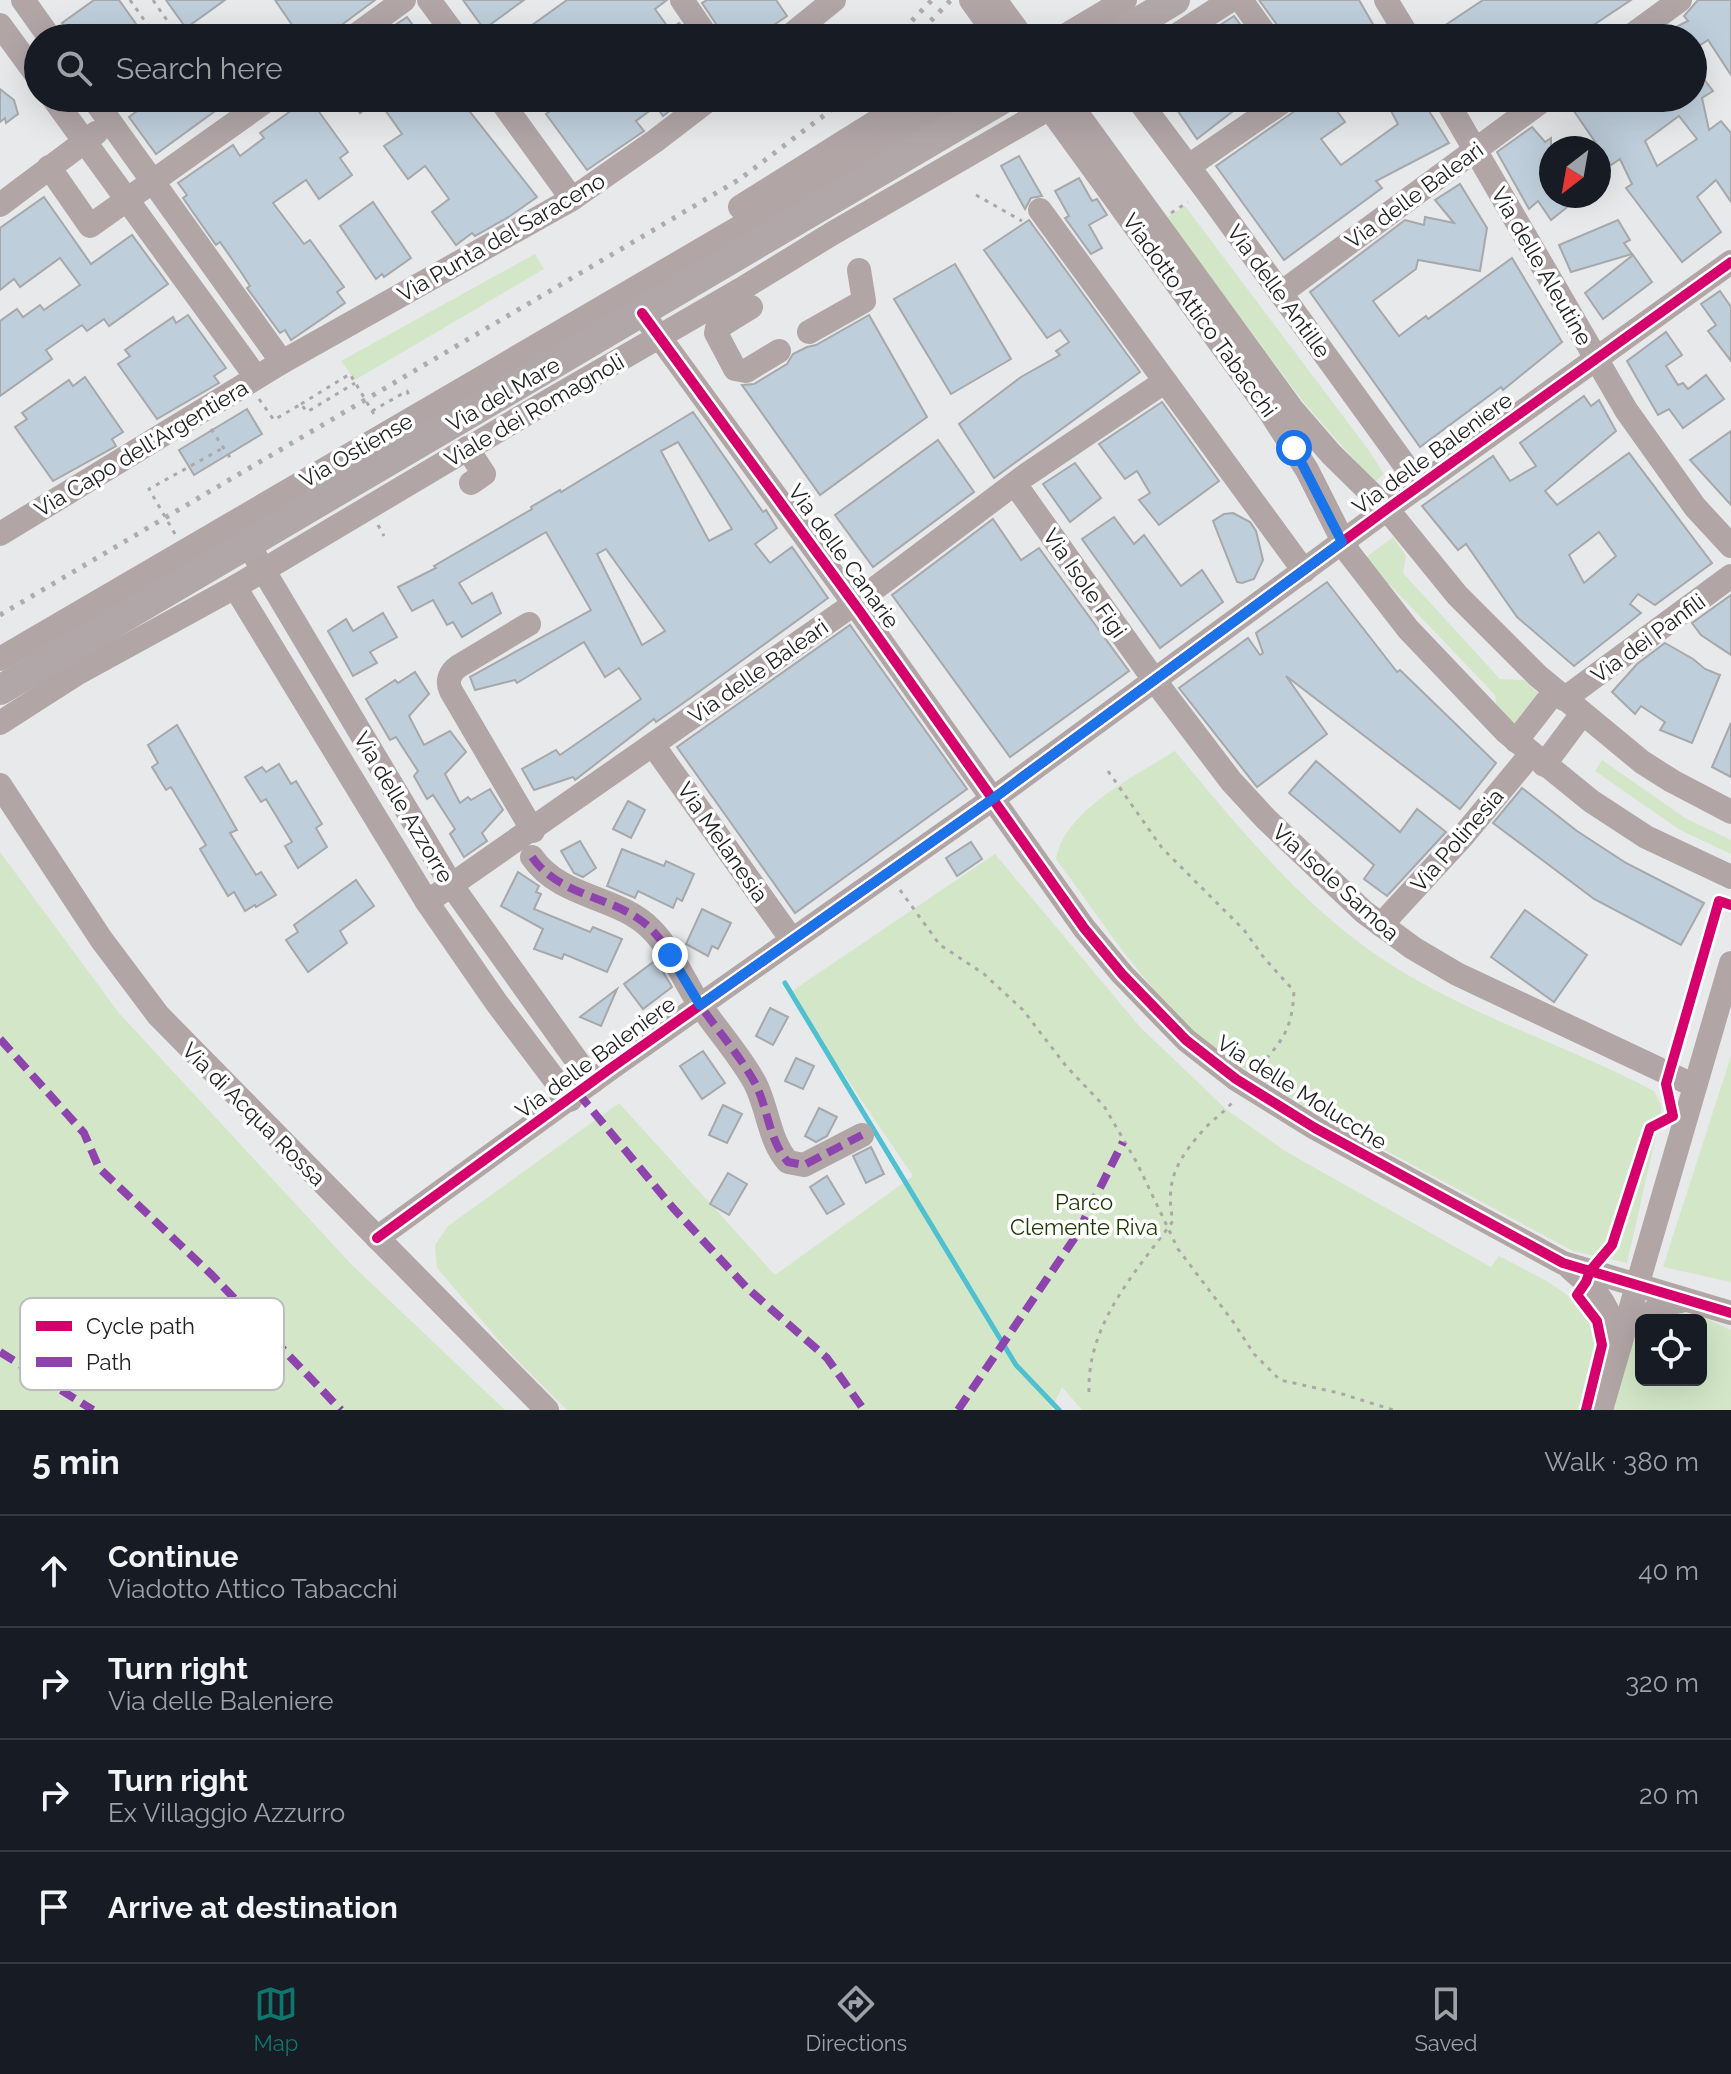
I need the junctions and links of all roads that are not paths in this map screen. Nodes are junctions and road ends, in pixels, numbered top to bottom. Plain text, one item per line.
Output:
1 (23, 0) edge
2 (404, 0) edge
3 (429, 0) edge
4 (682, 0) edge
5 (834, 0) edge
6 (968, 0) edge
7 (995, 0) edge
8 (1125, 0) edge
9 (1175, 0) edge
10 (1231, 0) edge
11 (1241, 0) edge
12 (1386, 0) edge
13 (1680, 0) edge
14 (40, 24) edge
15 (371, 24) edge
16 (447, 24) edge
17 (698, 24) edge
18 (804, 24) edge
19 (975, 24) edge
20 (987, 24) edge
21 (1013, 24) edge
22 (1085, 24) edge
23 (1135, 24) edge
24 (1194, 24) edge
25 (1258, 24) edge
26 (1401, 24) edge
27 (1647, 24) edge
28 (0, 25) edge
29 (24, 58) edge
30 (63, 112) edge
31 (250, 112) edge
32 (509, 112) edge
33 (692, 112) edge
34 (892, 112) edge
35 (937, 112) edge
36 (982, 112) edge
37 (1043, 112) edge
38 (1053, 112) edge
39 (1076, 112) edge
40 (1148, 112) edge
41 (1268, 112) edge
42 (1453, 112) edge
43 (1527, 112) edge
44 (115, 113) joint
45 (84, 141) junction
46 (1476, 150) junction
47 (1189, 166) junction
48 (49, 167) junction
49 (153, 182) junction
50 (572, 199) junction
51 (128, 201) junction
52 (0, 205) edge
53 (1040, 210) road end
54 (1731, 262) edge
55 (859, 270) dead end
56 (1281, 293) junction
57 (604, 305) junction
58 (751, 307) dead end
59 (1210, 313) junction
60 (651, 325) junction
61 (809, 332) dead end
62 (779, 351) dead end
63 (1596, 359) junction
64 (282, 362) junction
65 (252, 380) junction
66 (1164, 382) junction
67 (467, 448) junction
68 (471, 483) dead end
69 (1015, 484) junction
70 (1420, 486) junction
71 (1387, 509) junction
72 (0, 534) edge
73 (1342, 542) junction
74 (248, 545) junction
75 (1731, 546) edge
76 (1304, 571) junction
77 (1731, 576) edge
78 (235, 587) junction
79 (854, 604) junction
80 (529, 624) dead end
81 (304, 639) junction
82 (276, 655) junction
83 (0, 659) edge
84 (1155, 681) junction
85 (0, 690) edge
86 (1567, 701) junction
87 (0, 723) edge
88 (653, 745) junction
89 (1530, 753) junction
90 (0, 785) edge
91 (994, 798) junction
92 (1731, 812) edge
93 (533, 831) junction
94 (532, 857) dead end
95 (1731, 877) edge
96 (452, 886) junction
97 (427, 902) junction
98 (1381, 925) junction
99 (792, 940) junction
100 (1731, 963) edge
101 (700, 1005) junction
102 (592, 1082) junction
103 (1695, 1086) junction
104 (570, 1100) junction
105 (862, 1135) dead end
106 (377, 1238) junction
107 (1563, 1263) junction
108 (1636, 1284) junction
109 (1687, 1299) junction
110 (1731, 1313) edge
111 (1649, 1314) edge
112 (1635, 1328) edge
113 (1618, 1351) junction
114 (547, 1410) edge
115 (1601, 1410) edge

1 - 14 street
2 - 15 street
3 - 16 street
4 - 17 street
5 - 18 street
6 - 19 street
6 - 20 street
7 - 21 street
8 - 22 street
9 - 23 main road
10 - 24 street
11 - 25 street
12 - 26 street
13 - 27 street
28 - 29 street
30 - 45 street
31 - 49 street
32 - 50 street
33 - 50 street, Via Punta del Saraceno
34 - 57 street
35 - 57 street, Via Ostiense
36 - 60 main road, Via del Mare
37 - 60 street, Viale dei Romagnoli
38 - 59 street, Viadotto Attico Tabacchi
39 - 59 street, Viadotto Attico Tabacchi
40 - 47 street, Via delle Antille
41 - 47 street
42 - 46 street, Via delle Aleutine
43 - 46 street, Via delle Baleari
44 - 45 street
44 - 49 street
45 - 48 street
45 - 51 street
46 - 56 street, Via delle Baleari
46 - 63 street, Via delle Aleutine
47 - 56 street, Via delle Antille
48 - 51 street
48 - 52 street
49 - 51 street
49 - 64 street
50 - 64 street, Via Punta del Saraceno
51 - 65 street
53 - 66 street
54 - 63 street, Via delle Baleniere
55 - 61 street
56 - 70 street, Via delle Antille
57 - 74 street, Via Ostiense
58 - 62 street
59 - 71 street, Viadotto Attico Tabacchi
59 - 73 street, Viadotto Attico Tabacchi
60 - 67 street, Viale dei Romagnoli
60 - 74 main road, Via del Mare
60 - 79 street, Via delle Canarie
63 - 70 street, Via delle Baleniere
63 - 75 street, Via delle Aleutine
64 - 65 street, Via Capo dell'Argentiera
65 - 72 street, Via Capo dell'Argentiera
66 - 69 street, Via delle Baleari
66 - 76 street
67 - 68 street
67 - 74 street, Viale dei Romagnoli
69 - 79 street, Via delle Baleari
69 - 84 street, Via Isole Figi
70 - 71 street, Via delle Baleniere
71 - 73 street, Via delle Baleniere
71 - 86 street, Viadotto Attico Tabacchi
73 - 76 street, Via delle Baleniere
73 - 89 street, Viadotto Attico Tabacchi
74 - 78 street, Viale dei Romagnoli
74 - 81 street, Via delle Azzorre
74 - 83 street, Via Ostiense
74 - 85 main road, Via del Mare
76 - 84 street, Via delle Baleniere
77 - 86 street, Via dei Panfili
78 - 82 street, Via delle Azzorre
78 - 87 street, Viale dei Romagnoli
79 - 88 street, Via delle Baleari
79 - 91 street, Via delle Canarie
80 - 93 street
81 - 82 street
81 - 96 street, Via delle Azzorre
82 - 97 street, Via delle Azzorre
84 - 91 street, Via delle Baleniere
84 - 98 street, Via Isole Samoa
86 - 89 street
86 - 89 street
86 - 92 street, Viadotto Attico Tabacchi
88 - 93 street, Via delle Baleari
88 - 99 street, Via Melanesia
89 - 95 street, Viadotto Attico Tabacchi
89 - 98 street, Via Polinesia
90 - 106 street, Via di Acqua Rossa
91 - 99 street, Via delle Baleniere
91 - 107 street, Via delle Molucche
93 - 96 street, Via delle Baleari
94 - 101 street
96 - 97 street, Via delle Baleari
96 - 102 street, Via delle Azzorre
97 - 104 street, Via delle Azzorre
98 - 103 street, Via Isole Samoa
99 - 101 street, Via delle Baleniere
100 - 103 street
101 - 102 street, Via delle Baleniere
101 - 105 street
102 - 104 street, Via delle Baleniere
103 - 108 street
104 - 106 street, Via delle Baleniere
106 - 114 street, Via di Acqua Rossa
107 - 108 street, Via delle Molucche
107 - 113 street
108 - 109 street, Via delle Molucche
108 - 113 street
109 - 110 street, Via delle Molucche
109 - 111 street
112 - 113 street
113 - 115 street

